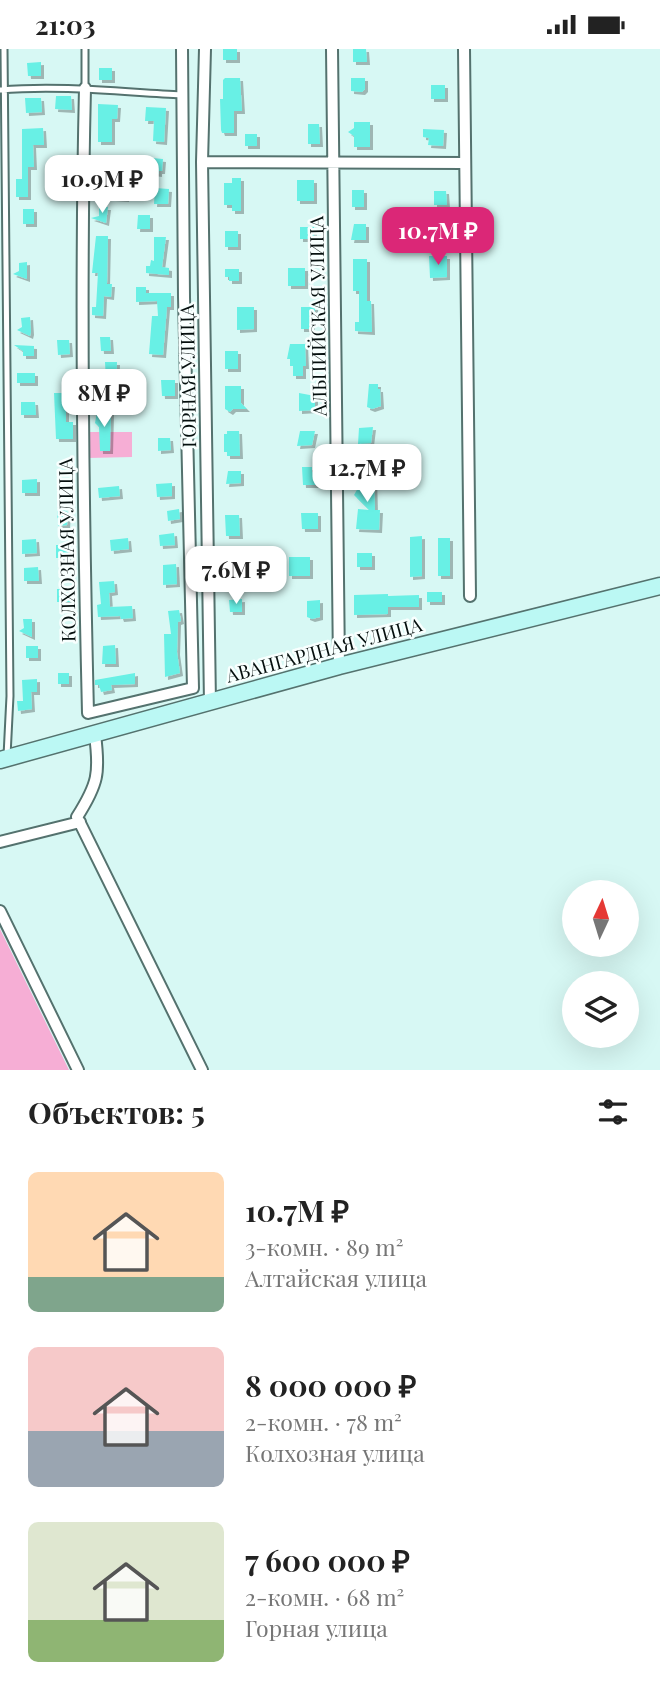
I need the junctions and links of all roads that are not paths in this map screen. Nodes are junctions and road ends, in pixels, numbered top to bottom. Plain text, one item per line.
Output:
1 (4, 49) edge
2 (85, 49) edge
3 (182, 49) edge
4 (205, 49) edge
5 (332, 49) edge
6 (464, 49) edge
7 (85, 88) junction
8 (2, 89) edge
9 (183, 95) junction
10 (202, 162) junction
11 (465, 163) junction
12 (333, 164) junction
13 (660, 586) edge
14 (470, 596) dead end
15 (339, 666) junction
16 (210, 703) junction
17 (95, 735) junction
18 (3, 759) edge
19 (80, 822) junction
20 (0, 842) edge
21 (0, 911) edge
22 (78, 1070) edge
23 (202, 1070) edge

1 - 8 lane
2 - 7 lane, КОЛХОЗНАЯ УЛИЦА
3 - 9 street
4 - 10 street, ГОРНАЯ УЛИЦА
5 - 12 street, АЛЬПИЙСКАЯ УЛИЦА
6 - 11 street
7 - 8 lane
7 - 9 lane
7 - 9 street, КОЛХОЗНАЯ УЛИЦА
8 - 18 lane
10 - 12 street
10 - 16 street, ГОРНАЯ УЛИЦА
11 - 12 street
11 - 14 street
12 - 15 street, АЛЬПИЙСКАЯ УЛИЦА
13 - 15 main road, АВАНГАРДНАЯ УЛИЦА
15 - 16 main road, АВАНГАРДНАЯ УЛИЦА
16 - 17 main road, АВАНГАРДНАЯ УЛИЦА
17 - 18 main road, АВАНГАРДНАЯ УЛИЦА
17 - 19 street
19 - 20 street
19 - 23 street
21 - 22 street

